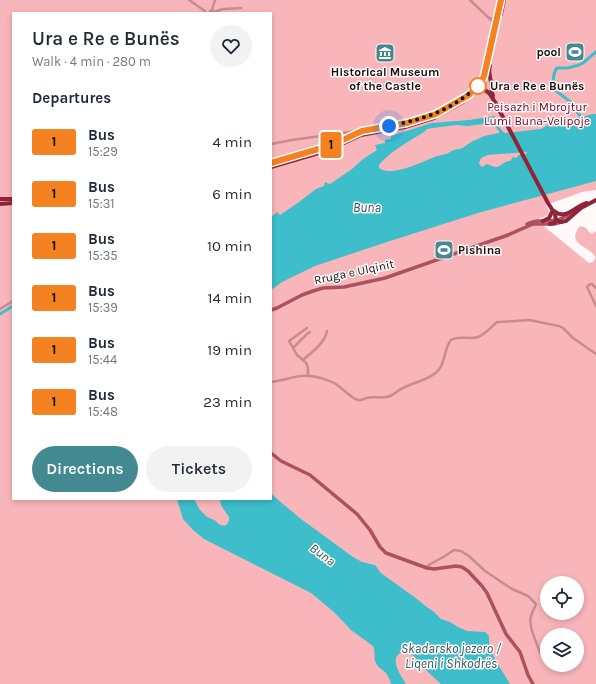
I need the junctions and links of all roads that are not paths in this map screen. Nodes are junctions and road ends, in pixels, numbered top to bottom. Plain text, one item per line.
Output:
1 (189, 0) edge
2 (215, 0) edge
3 (219, 0) edge
4 (470, 0) edge
5 (503, 0) edge
6 (241, 8) dead end
7 (205, 12) edge
8 (212, 12) edge
9 (498, 21) junction
10 (482, 81) junction
11 (490, 84) junction
12 (484, 89) junction
13 (495, 102) junction
14 (362, 131) junction
15 (272, 144) edge
16 (272, 163) edge
17 (272, 167) edge
18 (0, 199) edge
19 (12, 199) edge
20 (596, 200) edge
21 (12, 203) edge
22 (0, 204) edge
23 (553, 211) junction
24 (570, 213) junction
25 (543, 221) junction
26 (556, 221) junction
27 (562, 222) junction
28 (550, 224) junction
29 (521, 228) junction
30 (596, 288) edge
31 (12, 302) edge
32 (596, 306) edge
33 (0, 309) edge
34 (272, 310) edge
35 (307, 328) dead end
36 (327, 331) dead end
37 (310, 332) dead end
38 (293, 348) junction
39 (596, 354) edge
40 (303, 360) junction
41 (308, 376) junction
42 (272, 382) edge
43 (272, 454) edge
44 (426, 568) junction
45 (540, 653) dead end
46 (533, 684) edge

1 - 7 street
2 - 3 street
2 - 8 street
4 - 9 street
5 - 9 main road
6 - 8 street
7 - 8 street
9 - 10 main road
9 - 11 main road
10 - 11 main road
10 - 12 main road
10 - 14 main road
11 - 12 main road
11 - 13 main road
12 - 13 main road
12 - 17 main road
13 - 23 main road
14 - 15 street
14 - 16 main road
18 - 19 main road
20 - 24 main road, Rruga e Ulqinit
20 - 27 main road, Rruga e Ulqinit
21 - 22 main road
23 - 24 main road
23 - 25 main road
23 - 26 main road
24 - 26 main road, Rruga e Ulqinit
25 - 26 main road, Rruga e Ulqinit
25 - 29 main road, Rruga e Ulqinit
26 - 27 main road
26 - 28 main road
27 - 28 main road, Rruga e Ulqinit
28 - 29 main road, Rruga e Ulqinit
29 - 34 main road, Rruga e Ulqinit
30 - 32 street
31 - 33 street
35 - 38 street
36 - 40 street
37 - 38 street
38 - 40 street
39 - 41 street
40 - 41 street
41 - 42 street
43 - 44 main road
44 - 45 street
44 - 46 main road

